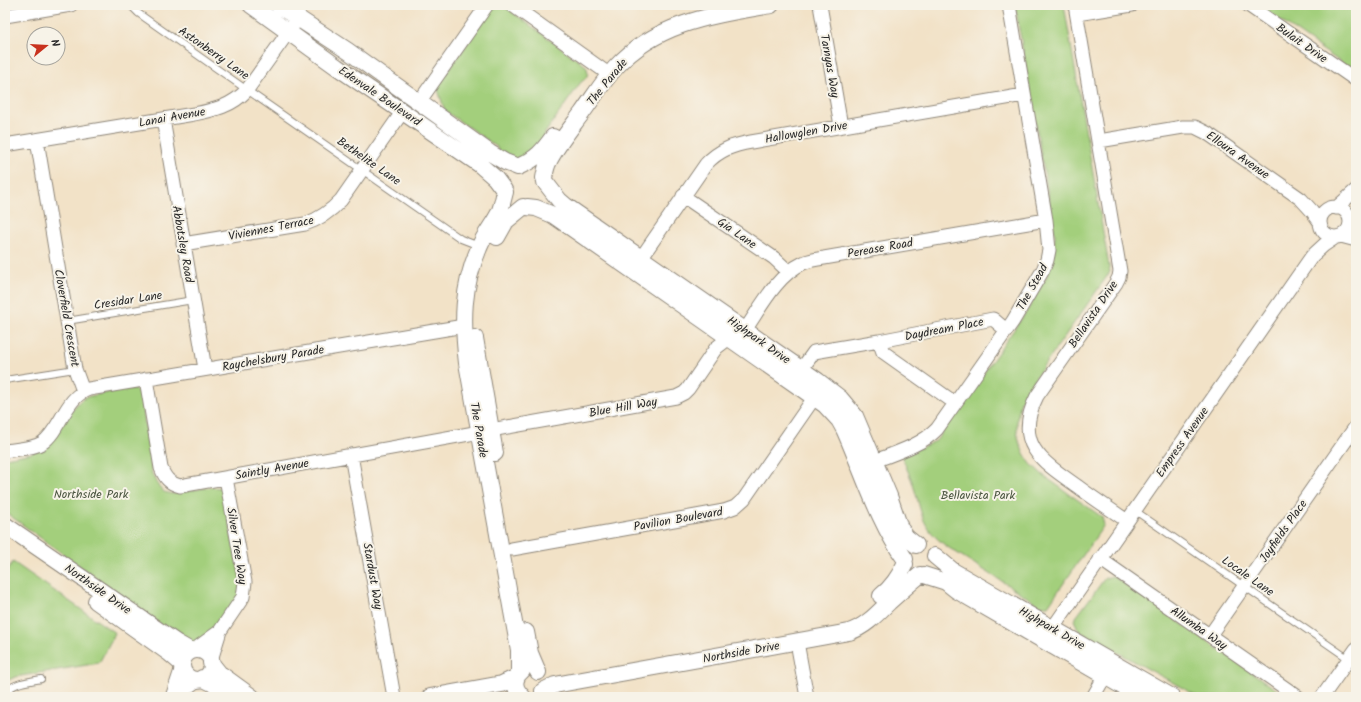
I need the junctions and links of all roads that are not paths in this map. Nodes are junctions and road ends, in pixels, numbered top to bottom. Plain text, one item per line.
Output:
1 (71, 5) edge
2 (130, 5) edge
3 (251, 5) edge
4 (278, 5) edge
5 (488, 5) edge
6 (512, 5) edge
7 (711, 5) edge
8 (820, 5) edge
9 (1009, 5) edge
10 (1132, 5) edge
11 (1248, 5) edge
12 (762, 6) edge
13 (1076, 10) edge
14 (5, 16) edge
15 (293, 25) junction
16 (606, 71) junction
17 (1356, 80) edge
18 (247, 90) junction
19 (1024, 95) junction
20 (419, 102) junction
21 (403, 111) junction
22 (163, 119) junction
23 (841, 126) junction
24 (37, 140) junction
25 (1099, 141) junction
26 (5, 145) edge
27 (519, 167) junction
28 (362, 169) junction
29 (544, 180) junction
30 (1356, 190) edge
31 (505, 191) junction
32 (683, 196) junction
33 (1356, 196) edge
34 (1301, 199) junction
35 (525, 207) junction
36 (1334, 208) junction
37 (1046, 220) junction
38 (1320, 224) junction
39 (1352, 225) edge
40 (1338, 236) junction
41 (1356, 240) edge
42 (183, 244) junction
43 (480, 246) junction
44 (1312, 256) junction
45 (641, 258) junction
46 (789, 272) junction
47 (193, 300) junction
48 (67, 321) junction
49 (464, 326) junction
50 (745, 330) junction
51 (1006, 330) junction
52 (729, 338) junction
53 (879, 341) junction
54 (75, 368) junction
55 (205, 369) junction
56 (801, 370) junction
57 (146, 379) junction
58 (5, 380) edge
59 (83, 391) junction
60 (814, 398) junction
61 (955, 403) junction
62 (1356, 426) edge
63 (485, 431) junction
64 (5, 451) edge
65 (351, 455) junction
66 (875, 461) junction
67 (226, 478) junction
68 (1134, 510) junction
69 (1127, 521) junction
70 (5, 525) edge
71 (5, 537) edge
72 (916, 545) junction
73 (506, 550) junction
74 (935, 556) junction
75 (1100, 559) junction
76 (905, 561) junction
77 (922, 575) junction
78 (1244, 587) junction
79 (220, 631) junction
80 (1049, 636) junction
81 (1210, 636) junction
82 (796, 637) junction
83 (1352, 654) edge
84 (188, 658) junction
85 (211, 662) junction
86 (1109, 669) junction
87 (540, 673) junction
88 (41, 679) dead end
89 (200, 679) junction
90 (520, 689) edge
91 (5, 693) edge
92 (540, 695) edge
93 (172, 697) edge
94 (178, 697) edge
95 (233, 697) edge
96 (252, 697) edge
97 (394, 697) edge
98 (430, 697) edge
99 (490, 697) edge
100 (807, 697) edge
101 (1093, 697) edge
102 (1141, 697) edge
103 (1172, 697) edge
104 (1298, 697) edge
105 (1322, 697) edge

1 - 14 street
2 - 18 lane, Astonberry Lane
3 - 15 street, Edenvale Boulevard
4 - 15 street, Edenvale Boulevard
5 - 20 street
6 - 16 street
7 - 16 street, The Parade
8 - 23 street, Tarnyas Way
9 - 19 street, The Stead
10 - 13 street
11 - 17 street, Bulait Drive
12 - 16 street, The Parade
13 - 25 street, Bellavista Drive
15 - 18 street, Lanai Avenue
15 - 20 street, Edenvale Boulevard
15 - 21 street, Edenvale Boulevard
16 - 27 street, The Parade
16 - 29 street, The Parade
18 - 22 street, Lanai Avenue
18 - 28 lane, Bethelite Lane
19 - 23 street, Hallowglen Drive
19 - 37 street, The Stead
20 - 27 street, Edenvale Boulevard
21 - 28 street, Viviennes Terrace
21 - 31 street, Edenvale Boulevard
22 - 24 street, Lanai Avenue
22 - 42 street, Abbotsley Road
23 - 32 street, Hallowglen Drive
24 - 26 street, Lanai Avenue
24 - 48 street, Cloverfield Crescent
25 - 34 street, Elloura Avenue
25 - 69 street, Bellavista Drive
27 - 29 street
27 - 31 street
28 - 42 street, Viviennes Terrace
28 - 43 lane, Bethelite Lane
29 - 35 street
29 - 45 street, Highpark Drive
30 - 36 street
31 - 35 street
31 - 43 street, The Parade
32 - 45 street, Hallowglen Drive
32 - 46 street, Gia Lane
33 - 39 street
34 - 36 street, Elloura Avenue
34 - 38 street, Elloura Avenue
35 - 52 street, Highpark Drive
35 - 63 street, The Parade
36 - 38 street
36 - 39 street
37 - 46 street, Perease Road
37 - 51 street, The Stead
38 - 40 street
38 - 44 street, Empress Avenue
39 - 40 street
40 - 41 street
40 - 44 street, Empress Avenue
42 - 47 street, Abbotsley Road
43 - 49 street, The Parade
44 - 68 street, Empress Avenue
45 - 50 street, Highpark Drive
46 - 50 street, Perease Road
47 - 48 lane, Cresidar Lane
47 - 55 street, Abbotsley Road
48 - 54 street, Cloverfield Crescent
49 - 55 street, Raychelsbury Parade
49 - 63 street, The Parade
50 - 56 street, Highpark Drive
51 - 53 street, Daydream Place
51 - 61 street, The Stead
52 - 60 street, Highpark Drive
52 - 63 street, Blue Hill Way
53 - 56 street, Daydream Place
53 - 61 street
54 - 58 lane
54 - 59 street, Cloverfield Crescent
55 - 57 street, Raychelsbury Parade
56 - 66 street, Highpark Drive
57 - 59 street, Raychelsbury Parade
57 - 67 street, Saintly Avenue
59 - 64 street
60 - 73 street, Pavilion Boulevard
60 - 76 street, Highpark Drive
61 - 66 street, The Stead
62 - 78 street, Joyfields Place
63 - 65 street, Saintly Avenue
63 - 73 street, The Parade
65 - 67 street, Saintly Avenue
65 - 97 street, Stardust Way
66 - 72 street, Highpark Drive
67 - 79 street, Silver Tree Way
68 - 69 street, Empress Avenue
68 - 78 lane, Locale Lane
69 - 75 street, Empress Avenue
70 - 84 street, Northside Drive
71 - 84 street, Northside Drive
72 - 74 street
72 - 76 street
73 - 87 street, The Parade
73 - 90 street, The Parade
74 - 77 street
74 - 80 street, Highpark Drive
75 - 80 street, Empress Avenue
75 - 81 street, Allumba Way
76 - 77 street
76 - 82 street, Northside Drive
77 - 80 street, Highpark Drive
77 - 82 street, Northside Drive
78 - 81 street, Joyfields Place
78 - 83 lane, Locale Lane
79 - 84 street, Silver Tree Way
79 - 85 street, Silver Tree Way
80 - 86 street, Highpark Drive
81 - 104 street, Allumba Way
82 - 87 street, Northside Drive
82 - 92 street, Northside Drive
82 - 100 street
83 - 105 street
84 - 85 street
84 - 89 street
84 - 93 street
85 - 89 street
85 - 96 street
86 - 101 street
86 - 102 street, Highpark Drive
86 - 103 street, Highpark Drive
87 - 90 street, Northside Drive
87 - 92 street, The Parade
88 - 91 lane
89 - 94 street
89 - 95 street
90 - 98 street
90 - 99 street

